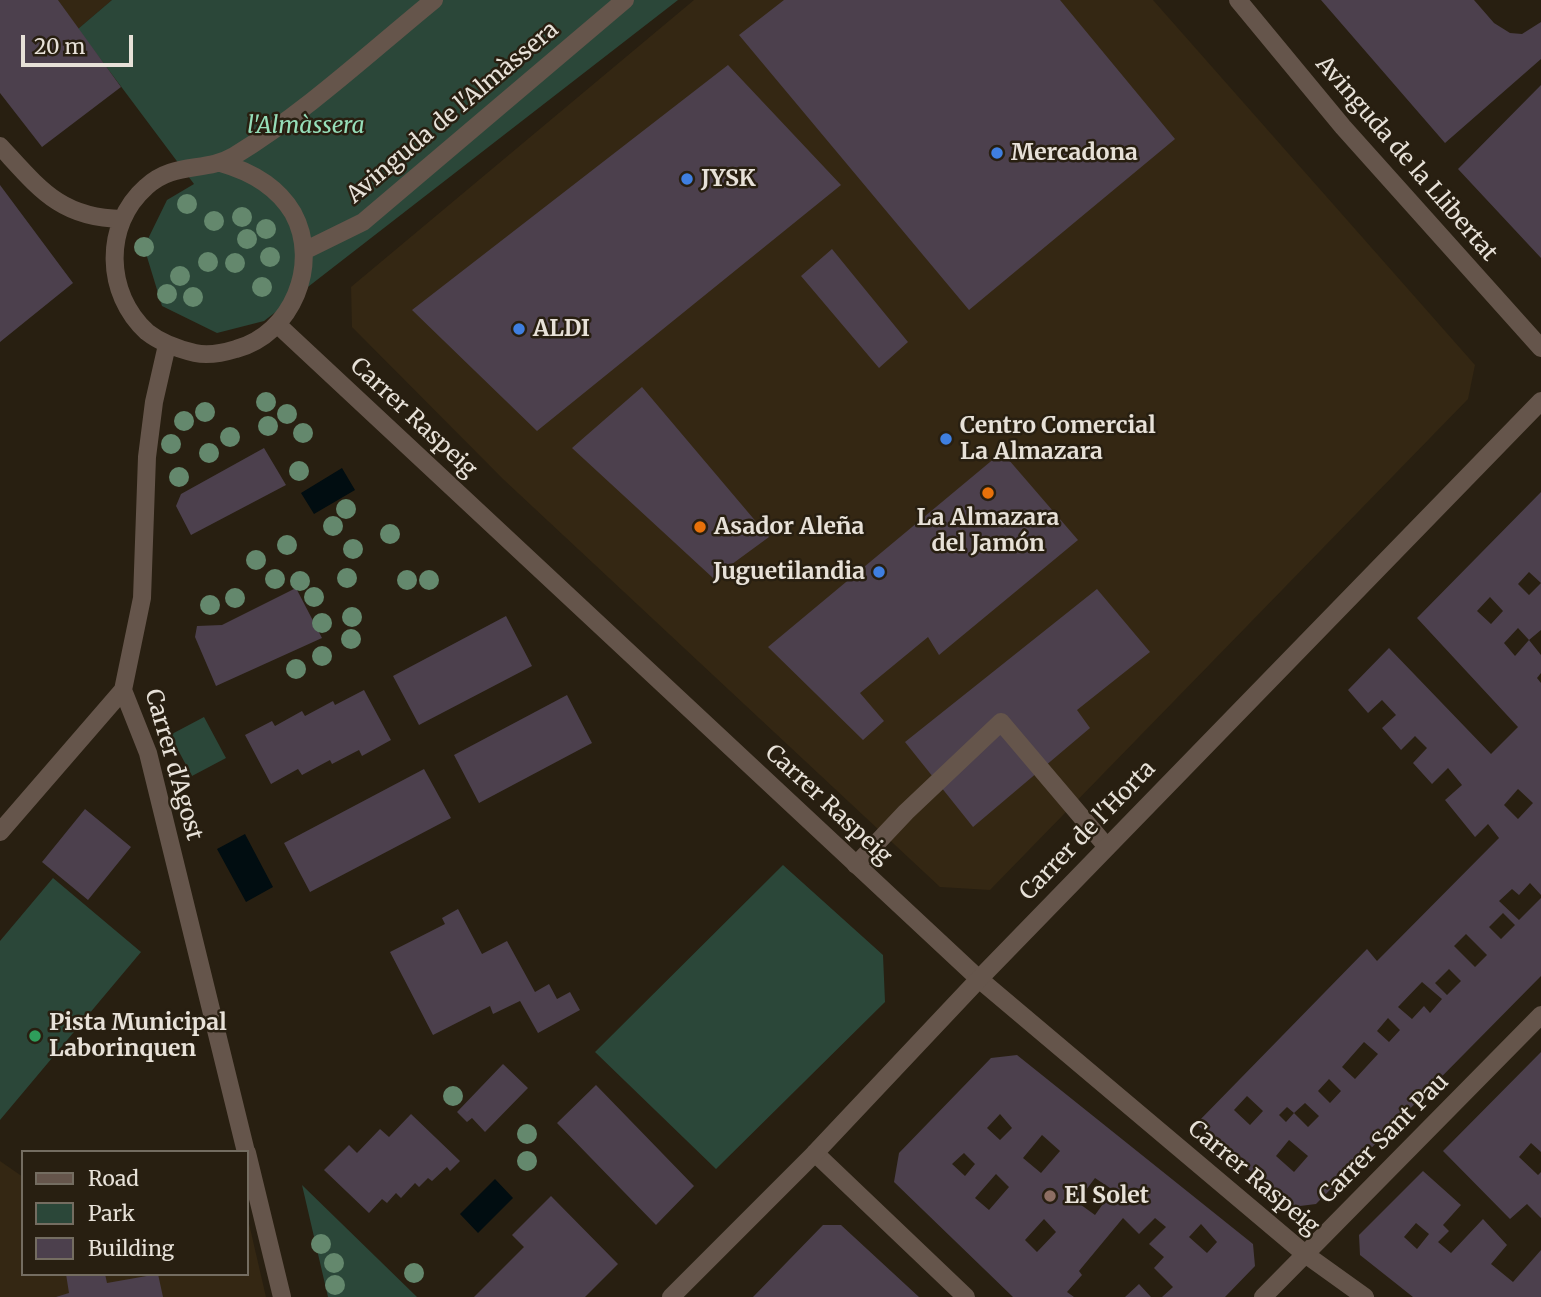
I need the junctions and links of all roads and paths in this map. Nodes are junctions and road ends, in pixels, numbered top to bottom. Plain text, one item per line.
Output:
1 (434, 0) edge
2 (625, 0) edge
3 (1238, 0) edge
4 (0, 146) edge
5 (221, 163) junction
6 (122, 219) junction
7 (304, 251) junction
8 (278, 325) junction
9 (167, 345) junction
10 (1541, 348) edge
11 (1541, 401) edge
12 (123, 690) junction
13 (0, 832) edge
14 (1107, 847) junction
15 (856, 864) junction
16 (979, 979) junction
17 (1541, 1016) edge
18 (247, 1150) edge
19 (815, 1153) junction
20 (248, 1156) edge
21 (1305, 1254) junction
22 (282, 1297) edge
23 (671, 1297) edge
24 (966, 1297) edge
25 (1263, 1297) edge
26 (1365, 1297) edge

1 - 5 street
2 - 7 street, Avinguda de l'Almàssera
3 - 10 street, Avinguda de la Llibertat
4 - 6 street
5 - 6 street
5 - 7 street
6 - 9 street
7 - 8 street
8 - 9 street
8 - 15 street, Carrer Raspeig
9 - 12 street, Carrer d'Agost
11 - 14 street, Carrer de l'Horta
12 - 13 street
12 - 18 street, Carrer d'Agost
14 - 15 street
14 - 16 street, Carrer de l'Horta
15 - 16 street, Carrer Raspeig
16 - 19 street, Carrer de l'Horta
16 - 21 street, Carrer Raspeig
17 - 21 street, Carrer Sant Pau
19 - 23 street, Carrer de l'Horta
19 - 24 street
20 - 22 street, Carrer d'Agost
21 - 25 street, Carrer Sant Pau
21 - 26 street, Carrer Raspeig

